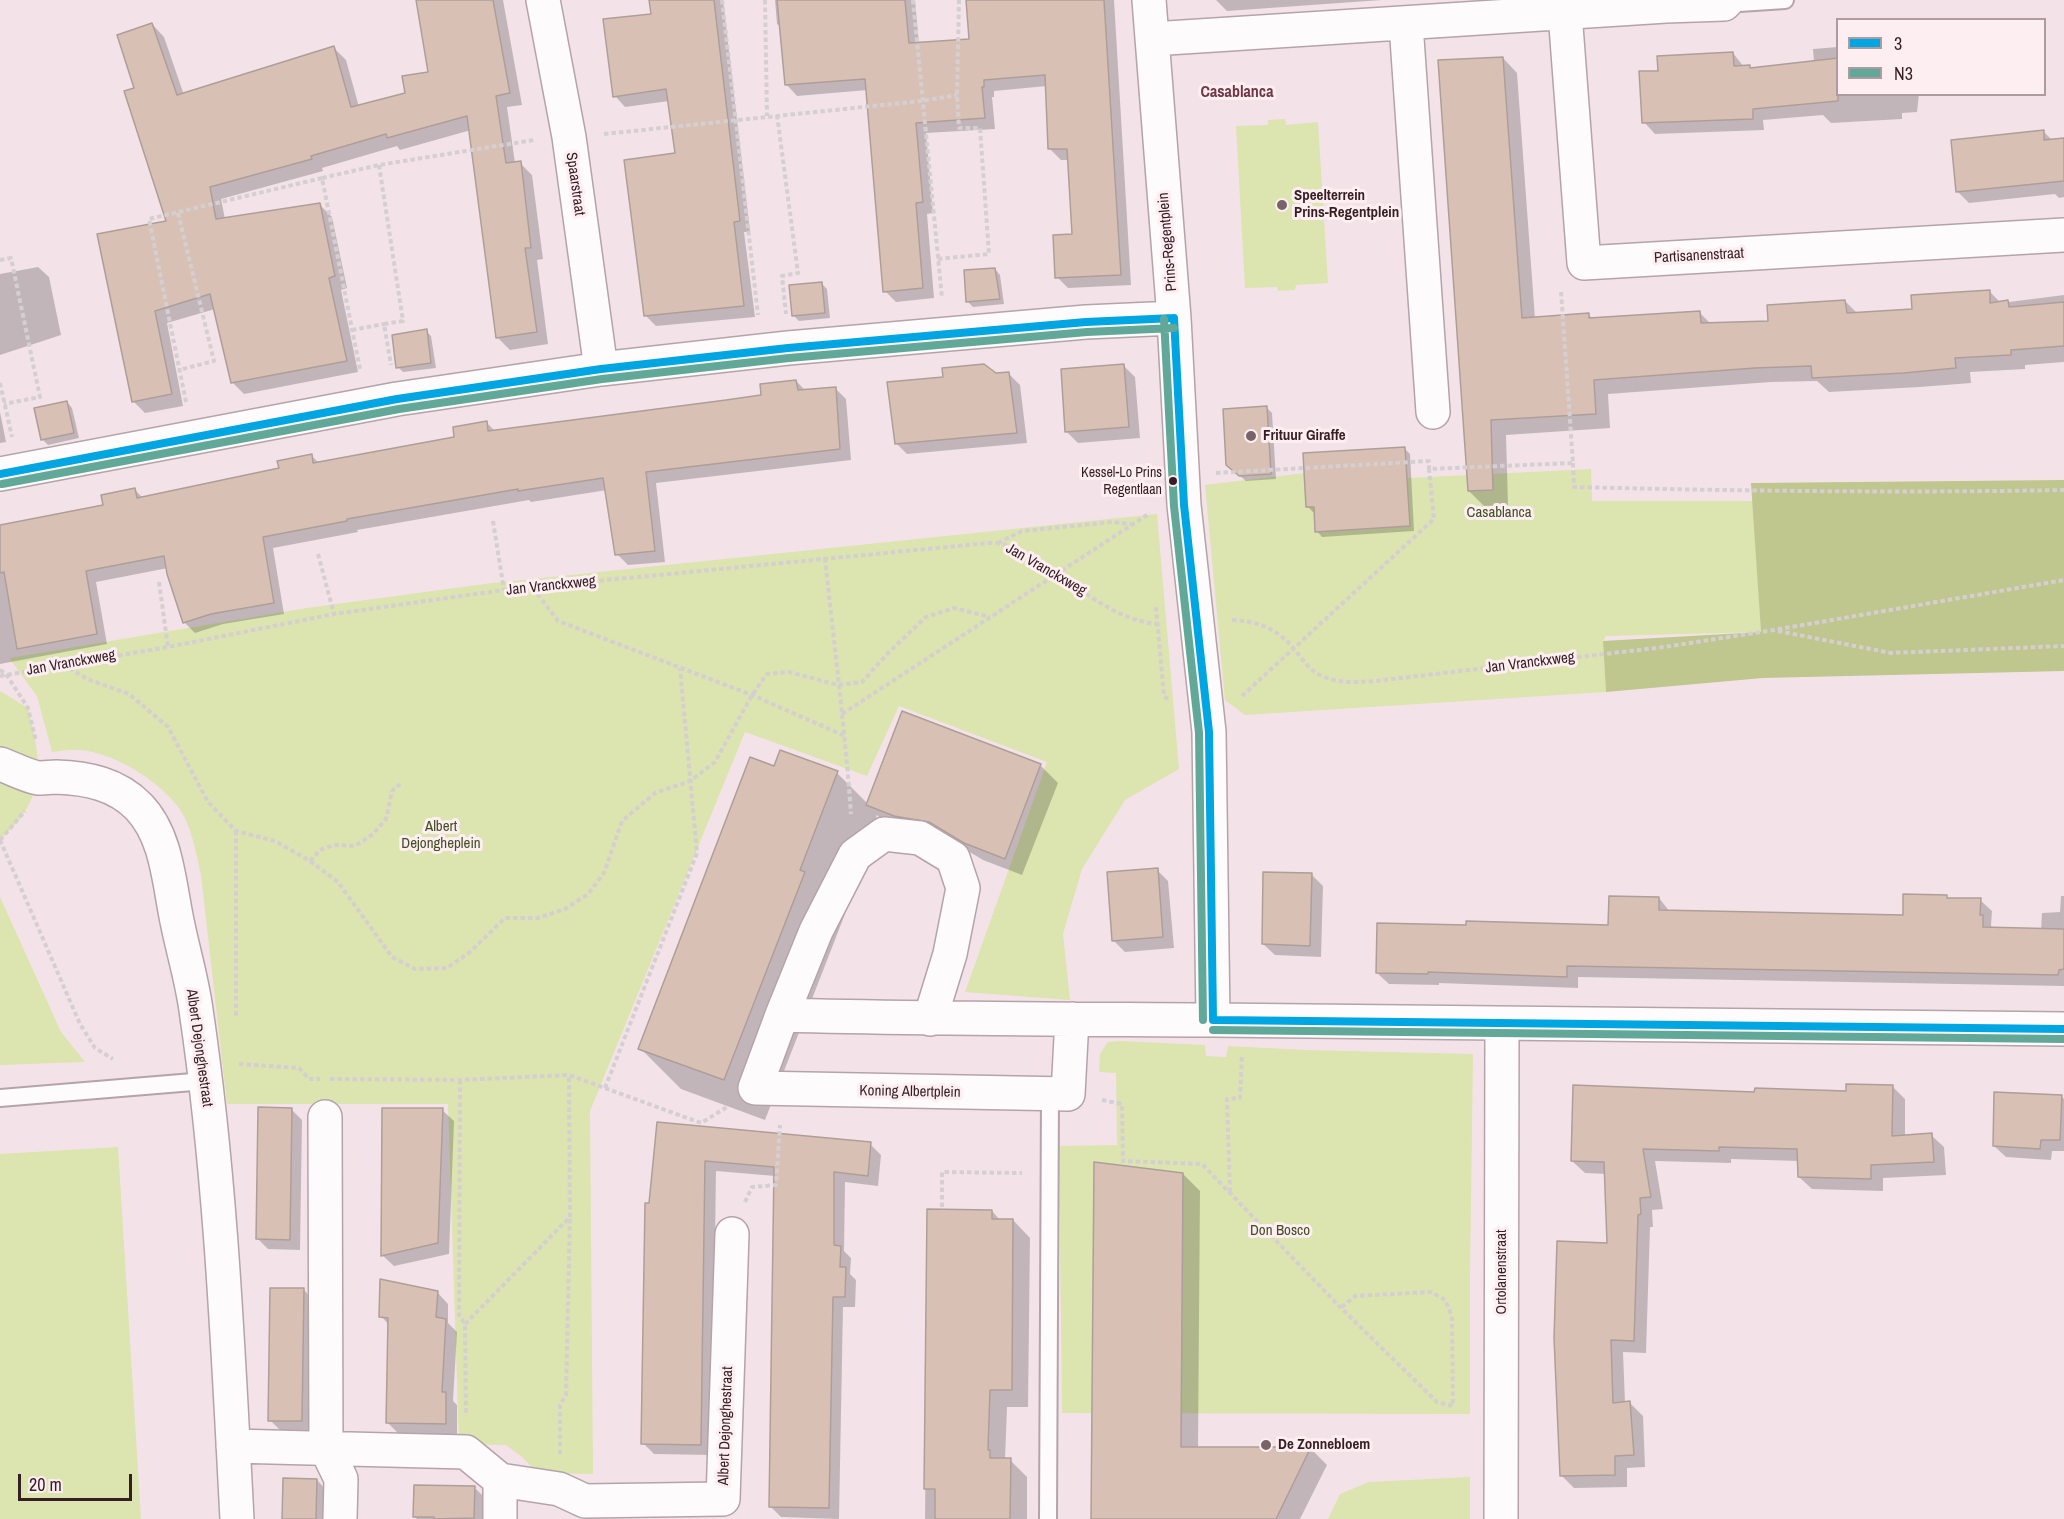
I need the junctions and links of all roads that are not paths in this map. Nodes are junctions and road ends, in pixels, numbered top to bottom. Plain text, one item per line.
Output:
1 (543, 0) edge
2 (1149, 0) edge
3 (1785, 0) edge
4 (1726, 2) edge
5 (1565, 13) junction
6 (1406, 24) junction
7 (1152, 39) junction
8 (2064, 235) edge
9 (1174, 318) junction
10 (601, 369) junction
11 (1433, 412) dead end
12 (0, 474) edge
13 (0, 764) edge
14 (782, 1015) junction
15 (930, 1019) junction
16 (1072, 1019) junction
17 (1228, 1020) junction
18 (1502, 1024) junction
19 (2064, 1029) edge
20 (204, 1074) junction
21 (1059, 1094) junction
22 (0, 1098) edge
23 (325, 1117) dead end
24 (732, 1234) road end
25 (233, 1446) junction
26 (326, 1448) junction
27 (500, 1480) junction
28 (237, 1519) edge
29 (340, 1519) edge
30 (500, 1519) edge
31 (1048, 1519) edge
32 (1501, 1519) edge

1 - 10 street, Spaarstraat
2 - 7 street, Prins-Regentplein
3 - 4 lane
4 - 5 street
5 - 6 street
5 - 8 street, Partisanenstraat
6 - 7 street
6 - 11 street
7 - 9 street, Prins-Regentplein
9 - 10 street
9 - 17 street, Prins-Regentplein
10 - 12 street
13 - 20 street, Albert Dejonghestraat
14 - 15 street
14 - 15 street
14 - 21 street, Koning Albertplein
15 - 16 street
16 - 17 street
16 - 21 street
17 - 18 street
18 - 19 street
18 - 32 street, Ortolanenstraat
20 - 22 lane
20 - 25 street, Albert Dejonghestraat
21 - 31 lane
23 - 26 street
24 - 27 street, Albert Dejonghestraat
25 - 26 street
25 - 28 street, Albert Dejonghestraat
26 - 27 street
26 - 29 street
27 - 30 street

